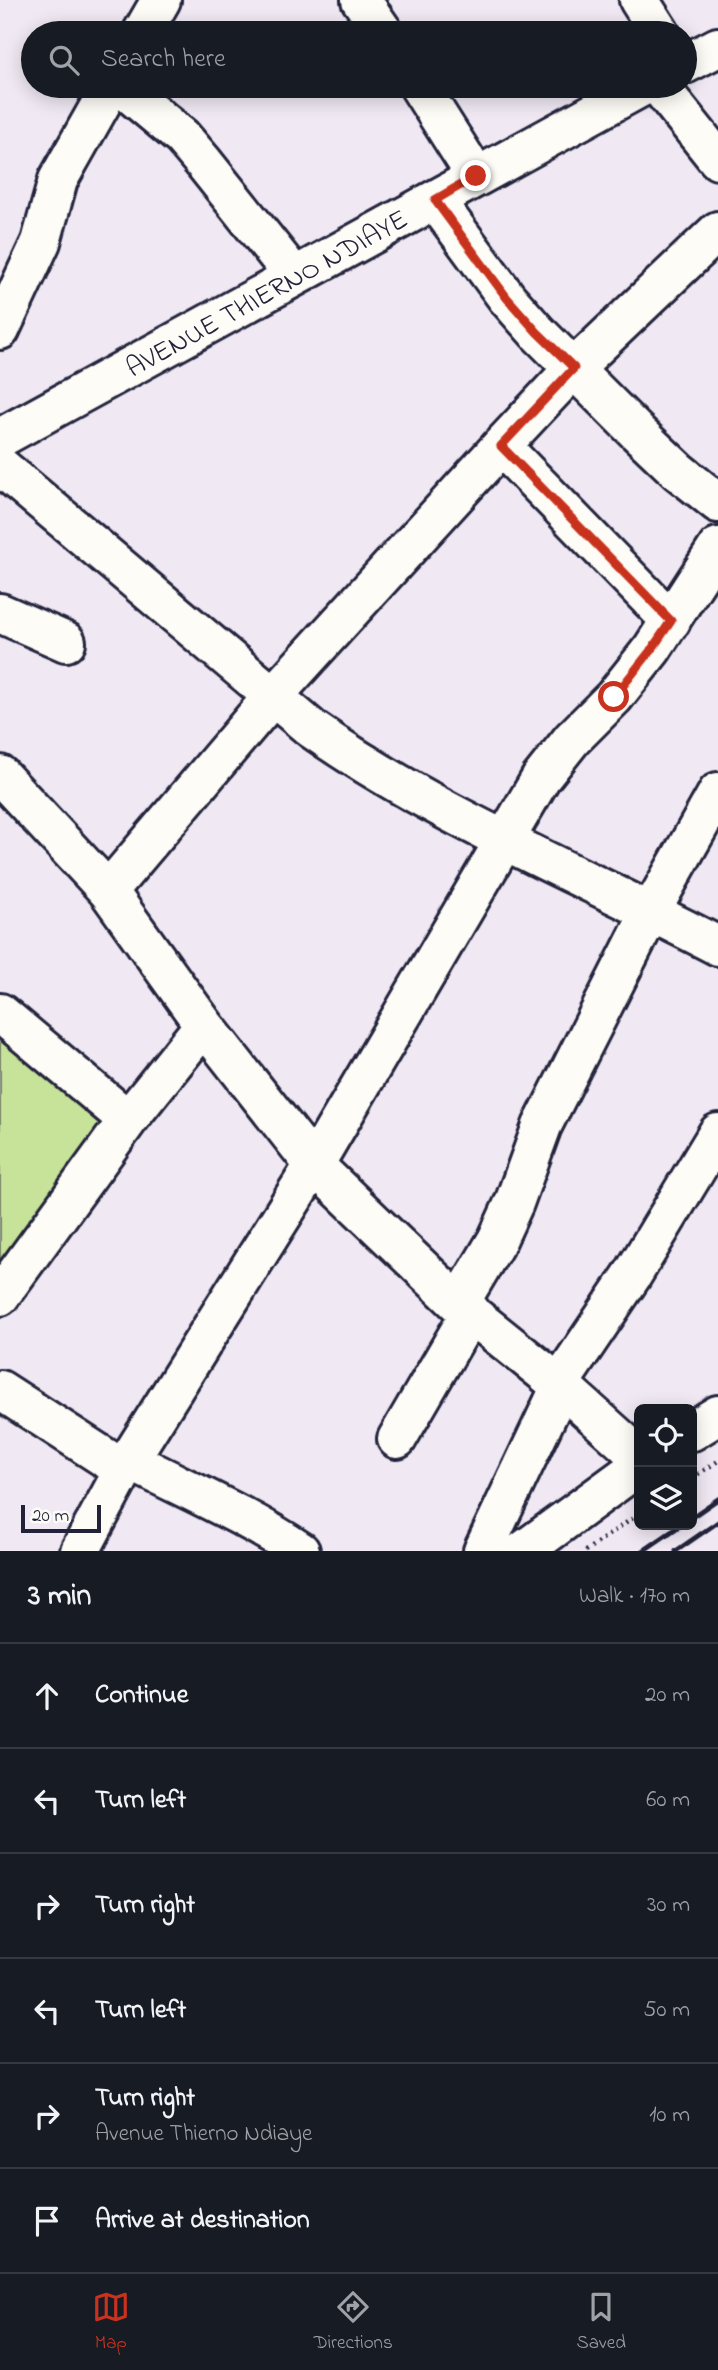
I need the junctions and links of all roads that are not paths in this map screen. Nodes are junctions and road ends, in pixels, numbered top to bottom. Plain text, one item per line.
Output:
1 (161, 0) edge
2 (360, 0) edge
3 (639, 0) edge
4 (149, 21) edge
5 (375, 21) edge
6 (652, 21) edge
7 (718, 47) edge
8 (697, 58) edge
9 (104, 98) edge
10 (135, 98) edge
11 (427, 98) edge
12 (621, 98) edge
13 (669, 98) edge
14 (718, 160) edge
15 (476, 176) junction
16 (435, 200) junction
17 (718, 231) edge
18 (294, 276) junction
19 (0, 330) edge
20 (574, 368) junction
21 (0, 438) edge
22 (501, 446) junction
23 (0, 466) edge
24 (718, 503) edge
25 (718, 547) edge
26 (0, 613) edge
27 (671, 621) junction
28 (66, 642) dead end
29 (273, 696) junction
30 (0, 775) edge
31 (718, 792) edge
32 (506, 840) junction
33 (108, 891) junction
34 (652, 911) junction
35 (718, 946) edge
36 (0, 1013) edge
37 (204, 1025) junction
38 (128, 1120) junction
39 (718, 1133) edge
40 (313, 1165) junction
41 (0, 1296) edge
42 (465, 1308) junction
43 (560, 1385) junction
44 (0, 1390) edge
45 (718, 1415) edge
46 (697, 1429) edge
47 (397, 1439) dead end
48 (634, 1452) edge
49 (127, 1465) junction
50 (638, 1467) edge
51 (80, 1551) edge
52 (300, 1551) edge
53 (483, 1551) edge
54 (523, 1551) edge

1 - 4 street
2 - 5 street
3 - 6 street
7 - 8 street
9 - 19 street
10 - 18 street
11 - 15 street
12 - 15 street, AVENUE THIERNO NDIAYE
13 - 14 street
15 - 16 street, AVENUE THIERNO NDIAYE
16 - 18 street, AVENUE THIERNO NDIAYE
16 - 20 street
17 - 20 street
18 - 21 street, AVENUE THIERNO NDIAYE
20 - 22 street
20 - 24 street
22 - 27 street
22 - 29 street
23 - 29 street
25 - 27 street
26 - 28 street
27 - 32 street
29 - 32 street
29 - 33 street
30 - 33 street
31 - 34 street
32 - 34 street
32 - 40 street
33 - 37 street
34 - 35 street
34 - 42 street
36 - 38 street
37 - 38 street
37 - 40 street
38 - 41 street
39 - 43 street
40 - 42 street
40 - 49 street
42 - 43 street
42 - 47 street
43 - 48 street
43 - 53 street
44 - 49 street
45 - 46 street
49 - 51 street
49 - 52 street
50 - 54 street

